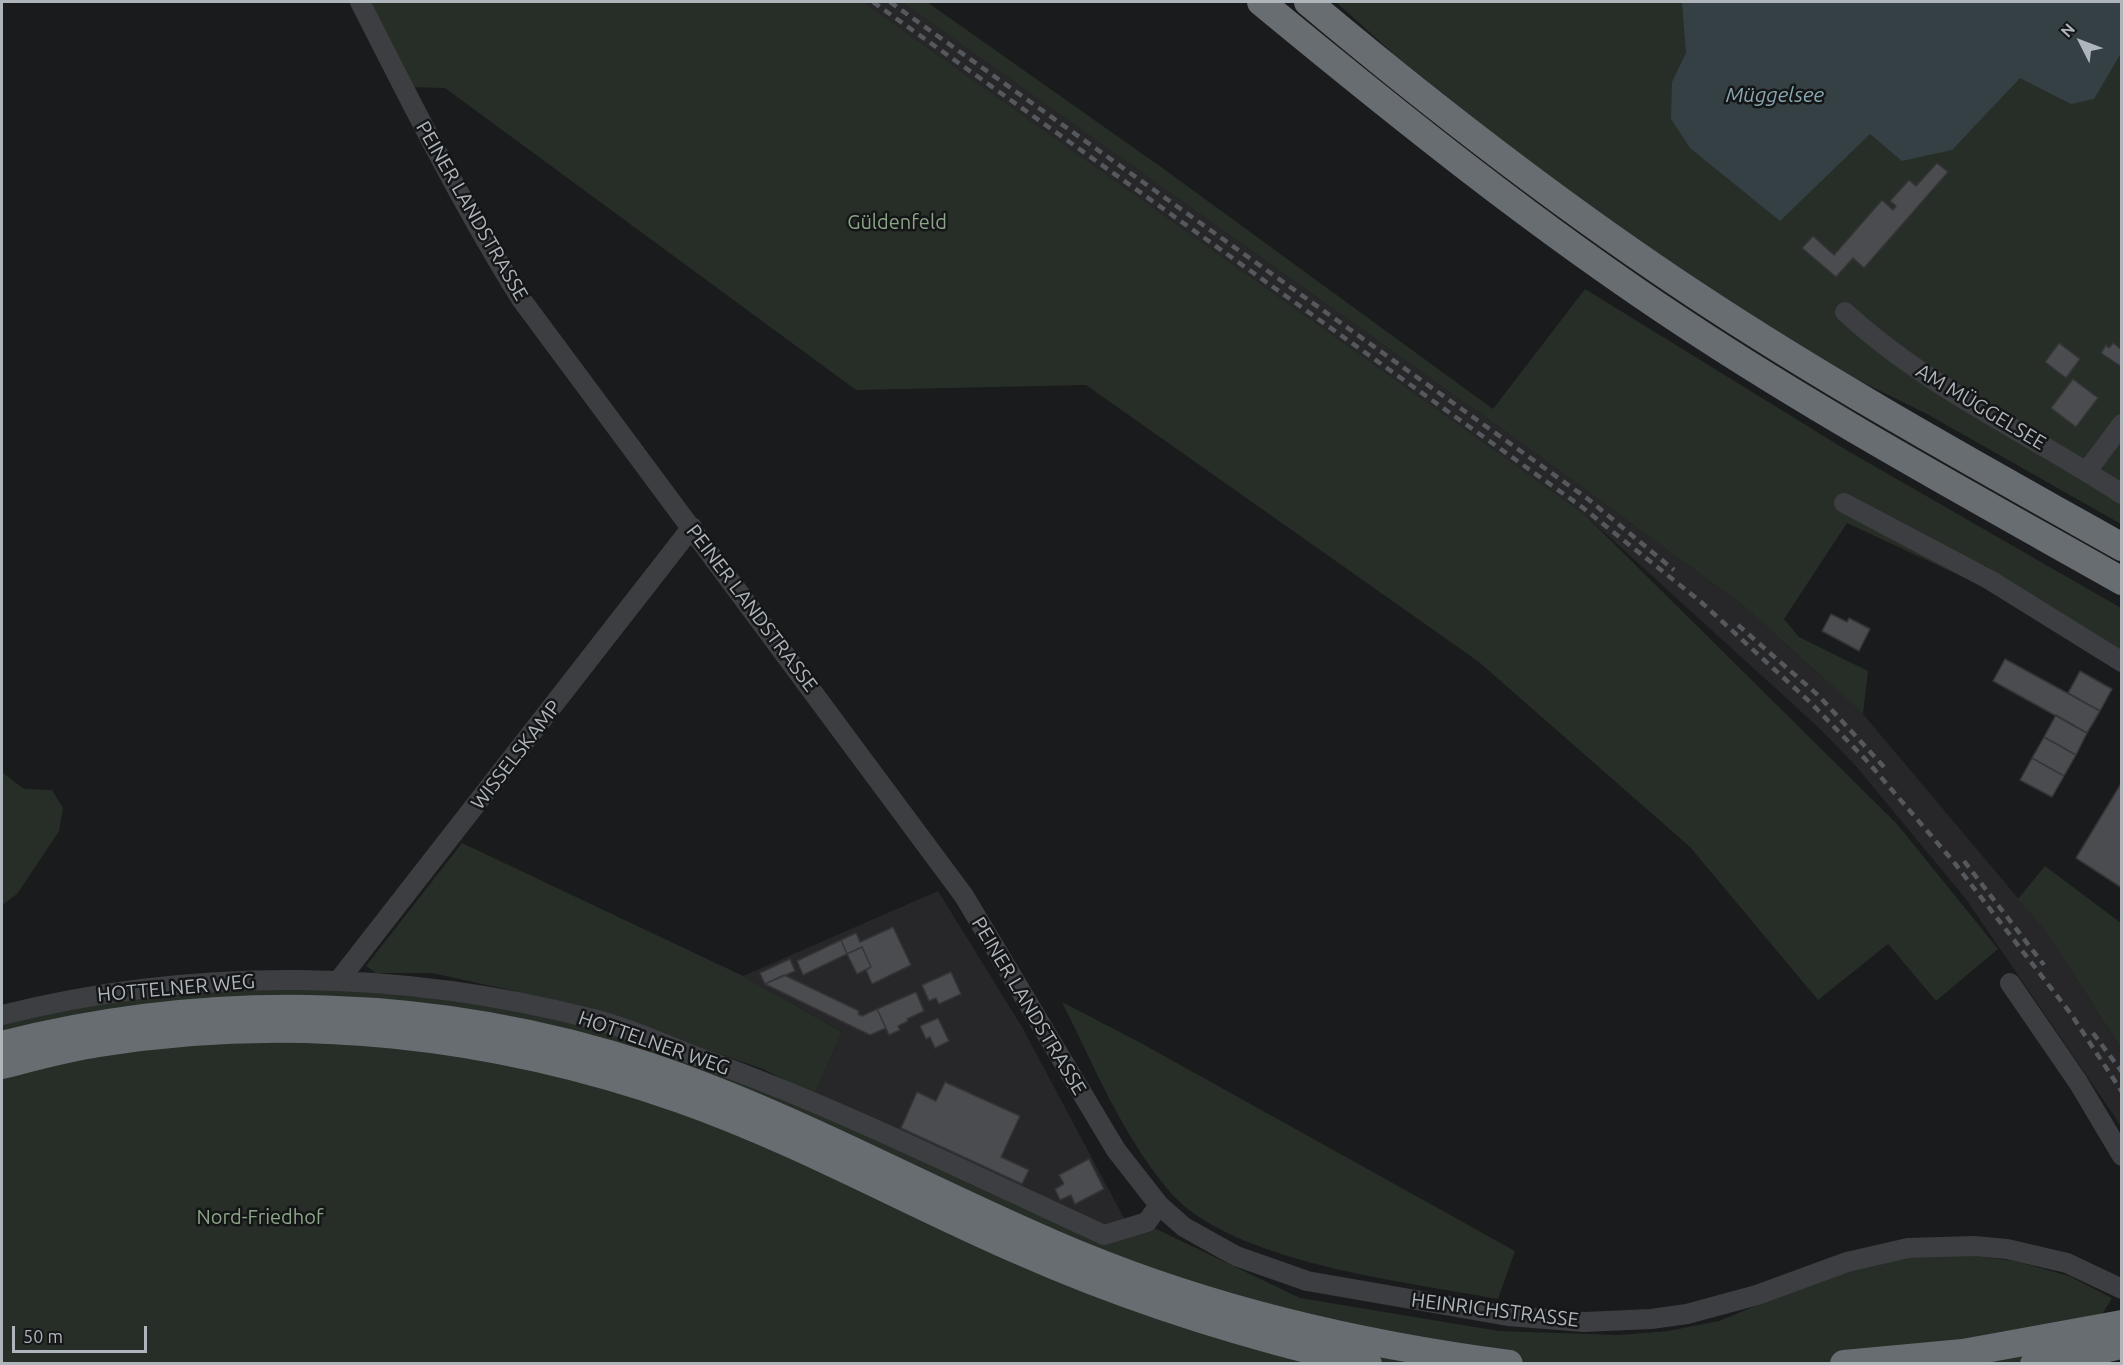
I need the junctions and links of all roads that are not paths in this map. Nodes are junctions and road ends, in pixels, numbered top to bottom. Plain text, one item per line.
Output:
1 (360, 2) edge
2 (1261, 2) edge
3 (1308, 2) edge
4 (1845, 312) dead end
5 (2121, 424) edge
6 (2086, 471) junction
7 (2121, 494) edge
8 (1844, 503) dead end
9 (692, 528) junction
10 (2121, 547) edge
11 (2121, 581) edge
12 (2121, 662) edge
13 (339, 980) junction
14 (2010, 983) dead end
15 (2, 1015) edge
16 (2, 1045) edge
17 (2, 1065) edge
18 (2121, 1155) edge
19 (1159, 1205) junction
20 (2121, 1289) edge
21 (1285, 1333) junction
22 (2112, 1337) edge
23 (1316, 1341) junction
24 (1368, 1364) edge
25 (1509, 1364) edge
26 (1844, 1364) edge
27 (2034, 1364) edge

1 - 9 street, PEINER LANDSTRASSE
2 - 11 highway
3 - 10 highway
4 - 6 street, AM MÜGGELSEE
5 - 6 street
6 - 7 street, AM MÜGGELSEE
8 - 12 street
9 - 13 street, WISSELSKAMP
9 - 19 street, PEINER LANDSTRASSE
13 - 15 street, HOTTELNER WEG
13 - 19 street, HOTTELNER WEG
14 - 18 street
16 - 21 highway
17 - 21 highway
19 - 20 street, HEINRICHSTRASSE
21 - 23 highway
22 - 26 highway
22 - 27 highway
23 - 24 highway
23 - 25 highway

